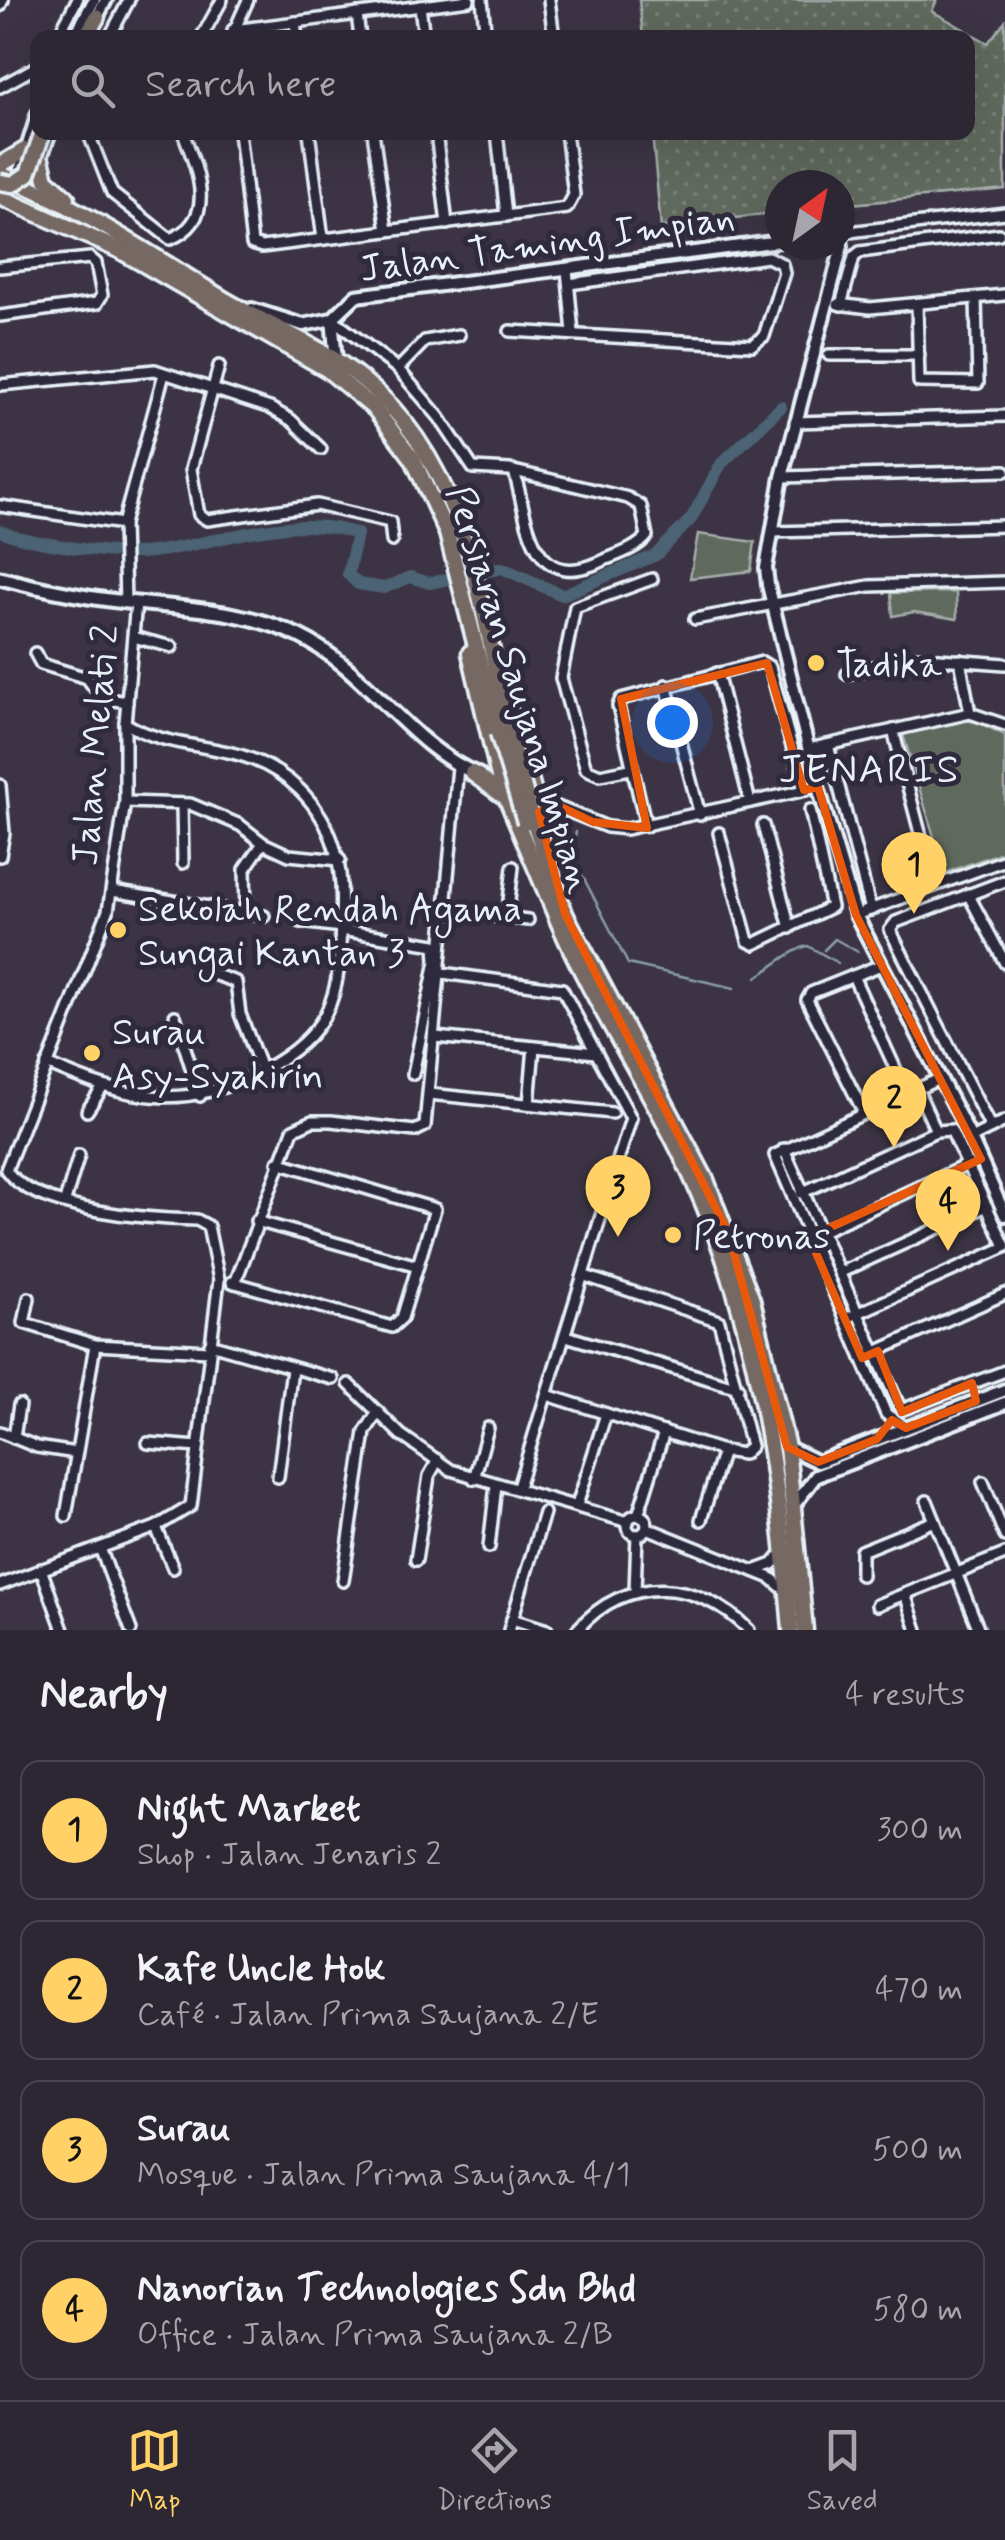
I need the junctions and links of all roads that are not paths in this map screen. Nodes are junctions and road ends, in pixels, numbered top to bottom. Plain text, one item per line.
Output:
1 (77, 0) edge
2 (94, 0) edge
3 (106, 0) edge
4 (129, 0) edge
5 (222, 0) edge
6 (248, 0) edge
7 (372, 0) edge
8 (469, 0) edge
9 (482, 0) edge
10 (549, 0) edge
11 (423, 4) edge
12 (374, 12) junction
13 (356, 14) junction
14 (97, 16) joint
15 (295, 22) junction
16 (61, 30) edge
17 (78, 30) edge
18 (90, 30) edge
19 (113, 30) edge
20 (205, 30) edge
21 (234, 30) edge
22 (253, 30) edge
23 (296, 30) edge
24 (359, 30) edge
25 (424, 30) edge
26 (485, 30) edge
27 (553, 30) edge
28 (30, 70) edge
29 (0, 87) edge
30 (30, 136) edge
31 (43, 140) edge
32 (45, 140) edge
33 (91, 140) edge
34 (186, 140) edge
35 (240, 140) edge
36 (310, 140) edge
37 (374, 140) edge
38 (437, 140) edge
39 (498, 140) edge
40 (567, 140) edge
41 (25, 150) junction
42 (41, 160) junction
43 (0, 165) edge
44 (0, 174) edge
45 (18, 185) junction
46 (0, 186) edge
47 (0, 198) edge
48 (1005, 213) edge
49 (506, 216) junction
50 (100, 221) junction
51 (448, 224) junction
52 (855, 231) edge
53 (387, 232) junction
54 (998, 234) dead end
55 (324, 239) junction
56 (103, 241) junction
57 (765, 242) edge
58 (834, 260) edge
59 (0, 267) edge
60 (567, 269) junction
61 (569, 284) junction
62 (1004, 295) edge
63 (976, 298) junction
64 (826, 301) junction
65 (228, 302) junction
66 (841, 304) junction
67 (917, 304) junction
68 (0, 316) edge
69 (332, 320) junction
70 (510, 331) dead end
71 (573, 332) junction
72 (459, 335) dead end
73 (829, 355) dead end
74 (919, 355) junction
75 (336, 360) junction
76 (218, 366) dead end
77 (398, 369) junction
78 (164, 374) junction
79 (0, 384) edge
80 (212, 390) junction
81 (1005, 416) edge
82 (795, 422) junction
83 (322, 448) dead end
84 (514, 471) junction
85 (1005, 472) edge
86 (782, 477) junction
87 (0, 506) edge
88 (123, 524) junction
89 (1005, 526) edge
90 (772, 532) junction
91 (392, 541) dead end
92 (467, 562) junction
93 (0, 578) edge
94 (652, 578) dead end
95 (1005, 582) edge
96 (472, 591) junction
97 (131, 603) junction
98 (772, 604) junction
99 (696, 619) dead end
100 (133, 637) junction
101 (172, 646) dead end
102 (35, 653) dead end
103 (960, 660) junction
104 (1005, 664) edge
105 (717, 673) junction
106 (847, 674) dead end
107 (666, 685) junction
108 (127, 702) junction
109 (970, 713) junction
110 (126, 722) junction
111 (1005, 725) edge
112 (893, 730) junction
113 (498, 736) junction
114 (828, 745) junction
115 (809, 750) junction
116 (469, 769) junction
117 (630, 769) junction
118 (0, 785) edge
119 (502, 786) junction
120 (818, 787) junction
121 (804, 790) junction
122 (125, 802) junction
123 (750, 802) junction
124 (553, 803) joint
125 (182, 804) junction
126 (533, 808) junction
127 (810, 810) dead end
128 (700, 815) junction
129 (763, 825) dead end
130 (646, 826) junction
131 (719, 833) dead end
132 (834, 841) junction
133 (262, 843) junction
134 (819, 846) junction
135 (0, 856) edge
136 (340, 860) junction
137 (1005, 860) edge
138 (183, 862) dead end
139 (513, 867) dead end
140 (1005, 881) edge
141 (934, 886) junction
142 (112, 891) junction
143 (968, 894) junction
144 (549, 899) junction
145 (447, 910) junction
146 (871, 910) junction
147 (246, 914) junction
148 (856, 915) junction
149 (264, 916) dead end
150 (507, 917) junction
151 (528, 920) dead end
152 (301, 922) dead end
153 (341, 928) junction
154 (790, 928) junction
155 (881, 964) junction
156 (1005, 964) edge
157 (203, 966) dead end
158 (442, 972) junction
159 (853, 976) junction
160 (175, 1016) dead end
161 (435, 1037) junction
162 (534, 1046) junction
163 (596, 1052) junction
164 (48, 1064) junction
165 (262, 1071) junction
166 (413, 1074) dead end
167 (941, 1078) junction
168 (103, 1087) junction
169 (912, 1092) junction
170 (429, 1094) junction
171 (200, 1096) junction
172 (529, 1104) junction
173 (87, 1110) dead end
174 (612, 1113) dead end
175 (864, 1114) junction
176 (1005, 1121) edge
177 (990, 1128) junction
178 (942, 1130) junction
179 (971, 1138) junction
180 (781, 1151) junction
181 (79, 1155) dead end
182 (981, 1159) junction
183 (278, 1162) junction
184 (968, 1165) junction
185 (3, 1169) edge
186 (804, 1192) junction
187 (791, 1197) junction
188 (65, 1201) junction
189 (986, 1206) junction
190 (1005, 1215) edge
191 (256, 1221) junction
192 (822, 1231) junction
193 (809, 1237) junction
194 (1005, 1246) edge
195 (418, 1266) junction
196 (841, 1272) junction
197 (585, 1276) junction
198 (827, 1279) junction
199 (219, 1280) junction
200 (240, 1284) junction
201 (1005, 1294) edge
202 (29, 1298) dead end
203 (860, 1312) junction
204 (844, 1319) junction
205 (566, 1336) junction
206 (95, 1345) junction
207 (209, 1347) junction
208 (878, 1351) junction
209 (862, 1358) junction
210 (292, 1370) junction
211 (1005, 1371) edge
212 (333, 1378) dead end
213 (972, 1383) junction
214 (349, 1384) dead end
215 (738, 1388) junction
216 (1005, 1390) edge
217 (547, 1395) junction
218 (976, 1401) junction
219 (1005, 1402) edge
220 (20, 1405) dead end
221 (378, 1412) junction
222 (606, 1414) junction
223 (886, 1414) junction
224 (488, 1428) dead end
225 (906, 1428) junction
226 (0, 1432) edge
227 (664, 1432) junction
228 (14, 1438) junction
229 (877, 1439) junction
230 (148, 1443) dead end
231 (198, 1447) junction
232 (787, 1447) junction
233 (723, 1451) junction
234 (76, 1453) junction
235 (438, 1460) junction
236 (278, 1476) dead end
237 (474, 1479) junction
238 (983, 1482) dead end
239 (496, 1485) junction
240 (518, 1487) junction
241 (926, 1501) dead end
242 (794, 1505) junction
243 (577, 1506) junction
244 (544, 1512) dead end
245 (66, 1516) dead end
246 (638, 1516) junction
247 (701, 1520) dead end
248 (934, 1520) junction
249 (628, 1522) junction
250 (156, 1527) junction
251 (642, 1532) junction
252 (1005, 1536) edge
253 (489, 1547) dead end
254 (100, 1548) junction
255 (783, 1552) junction
256 (1005, 1554) edge
257 (416, 1560) dead end
258 (173, 1568) dead end
259 (41, 1570) junction
260 (751, 1572) junction
261 (956, 1574) junction
262 (861, 1575) dead end
263 (343, 1581) dead end
264 (0, 1585) edge
265 (634, 1592) junction
266 (788, 1593) junction
267 (905, 1594) junction
268 (877, 1605) dead end
269 (511, 1624) edge
270 (64, 1630) edge
271 (130, 1630) edge
272 (547, 1630) edge
273 (577, 1630) edge
274 (749, 1630) edge
275 (791, 1630) edge
276 (805, 1630) edge
277 (917, 1630) edge
278 (979, 1630) edge

1 - 16 street
2 - 17 street
3 - 14 street
4 - 19 street
5 - 20 street
6 - 21 street
7 - 12 street
8 - 11 street
9 - 26 street
10 - 27 street
11 - 12 street
11 - 25 street
12 - 13 street
13 - 15 street
13 - 24 street
14 - 18 highway
15 - 22 street
15 - 23 street
28 - 29 street
30 - 41 street
31 - 46 highway, bridge
32 - 42 street
33 - 34 street
35 - 55 street
36 - 55 street
37 - 53 street
38 - 51 street
39 - 49 street
40 - 49 street
41 - 43 highway
41 - 45 street
42 - 45 street
42 - 50 highway
44 - 45 highway, Persiaran Saujana Impian
45 - 46 highway
45 - 50 highway, Persiaran Saujana Impian
45 - 56 highway
47 - 56 highway, Persiaran Saujana Impian
48 - 52 street
49 - 51 street
50 - 65 highway, Persiaran Saujana Impian
51 - 53 street
53 - 55 street
54 - 66 street
56 - 92 highway, Persiaran Saujana Impian
57 - 60 street, Jalan Taming Impian
58 - 64 street
59 - 68 street
60 - 61 street
60 - 69 street, Jalan Taming Impian
61 - 71 street
61 - 71 street
62 - 63 street
63 - 67 street
63 - 74 street
64 - 66 street
64 - 82 street
65 - 69 street, Jalan Taming Impian
65 - 75 highway, Persiaran Saujana Impian
66 - 67 street
67 - 74 street
69 - 75 street, Jalan Taming Impian
69 - 77 street
70 - 71 street
72 - 77 street
73 - 74 street
75 - 92 highway, Persiaran Saujana Impian
76 - 80 street
77 - 84 street
78 - 79 street
78 - 80 street
78 - 88 street, Jalan Melati 2
80 - 83 street
80 - 91 street
81 - 82 street
82 - 86 street
84 - 84 street
85 - 86 street
86 - 90 street
87 - 88 street
88 - 97 street, Jalan Melati 2
89 - 90 street
90 - 98 street
92 - 96 highway
93 - 97 main road
94 - 117 street
95 - 98 street
96 - 113 highway, Persiaran Saujana Impian
96 - 113 highway
96 - 126 highway
97 - 100 street, Jalan Melati 2
97 - 116 main road
98 - 99 street
98 - 115 street
100 - 101 street
100 - 108 street, Jalan Melati 2
102 - 108 street
103 - 104 street
103 - 106 street
103 - 109 street
105 - 107 street
105 - 121 street
105 - 123 street
107 - 117 street
107 - 128 street
108 - 110 street, Jalan Melati 2
109 - 111 street
109 - 112 street
110 - 122 street, Jalan Melati 2
110 - 136 street
112 - 114 street
112 - 141 street
113 - 116 highway
113 - 119 highway
113 - 126 highway, Persiaran Saujana Impian, bridge
114 - 115 street
114 - 146 street
115 - 120 street
116 - 119 highway
116 - 119 main road
116 - 145 street
117 - 130 street
118 - 135 street
119 - 126 main road
119 - 144 highway
120 - 121 street
120 - 132 street
121 - 123 street
122 - 125 street
122 - 142 street, Jalan Melati 2
123 - 128 street
124 - 126 highway
124 - 130 street
125 - 133 street
125 - 138 street
126 - 144 highway, Persiaran Saujana Impian
126 - 232 highway, Persiaran Saujana Impian
127 - 134 street
128 - 130 street
129 - 154 street
131 - 154 street
132 - 134 street
132 - 148 street
133 - 136 street
133 - 147 street
134 - 154 street
136 - 153 street
137 - 141 street
139 - 150 street
140 - 143 street
141 - 146 street
142 - 147 street, Jalan Melati 2
142 - 164 street, Jalan Melati 2
143 - 156 street
143 - 177 street
144 - 255 highway, Persiaran Saujana Impian
145 - 150 street
145 - 158 street
146 - 148 street
147 - 149 street, Jalan Melati 2
148 - 155 street
150 - 151 street
152 - 153 street
153 - 165 street
153 - 166 street
155 - 159 street
155 - 167 street
157 - 165 street
158 - 161 street
158 - 163 street
159 - 169 street
159 - 175 street
160 - 171 street
161 - 162 street
161 - 170 street
162 - 163 street
162 - 172 street
163 - 197 street
164 - 168 street
164 - 185 street, Jalan Melati 2
165 - 171 street
167 - 169 street
167 - 179 street
168 - 171 street
168 - 173 street
169 - 175 street
169 - 178 street
170 - 172 street
170 - 183 street
172 - 174 street
175 - 180 street
176 - 177 street
177 - 179 street
178 - 184 street
178 - 186 street
179 - 182 street
180 - 186 street
180 - 187 street
181 - 188 street
182 - 184 street
182 - 190 street
183 - 191 street
183 - 195 street
184 - 189 street
184 - 192 street
185 - 188 street, Jalan Melati 2
186 - 187 street
186 - 192 street
187 - 193 street
188 - 199 street, Jalan Melati 2
189 - 194 street
189 - 196 street
191 - 195 street
191 - 200 street
192 - 193 street
192 - 196 street
193 - 198 street
194 - 203 street
195 - 200 street
196 - 198 street
196 - 203 street
197 - 205 street
197 - 215 street
198 - 204 street
199 - 200 street
199 - 207 street, Jalan Melati 2
201 - 208 street
202 - 206 street
203 - 204 street
203 - 208 street
204 - 209 street
205 - 215 street
205 - 217 street
206 - 207 street
206 - 234 street
207 - 210 street
207 - 231 street, Jalan Melati 2
208 - 209 street
208 - 213 street
209 - 223 street
210 - 212 street
210 - 236 street
211 - 213 street
213 - 218 street
214 - 221 street
215 - 233 street
216 - 218 street
217 - 222 street
217 - 240 street
218 - 225 street
219 - 242 street
220 - 228 street
221 - 235 street
221 - 263 street
222 - 227 street
222 - 243 street
223 - 225 street
223 - 229 street
224 - 237 street
225 - 229 street
226 - 228 street
227 - 233 street
227 - 246 street
228 - 234 street
229 - 232 street
230 - 231 street
231 - 250 street, Jalan Melati 2
232 - 242 highway, Persiaran Saujana Impian
233 - 247 street
234 - 245 street
235 - 237 street
235 - 257 street
237 - 239 street
238 - 252 street
239 - 240 street
239 - 253 street
240 - 243 street
241 - 248 street
242 - 276 highway, Persiaran Saujana Impian
243 - 249 street
244 - 269 street
246 - 249 street
246 - 251 street
248 - 261 street
248 - 262 street
249 - 251 street
250 - 254 street
250 - 258 street
251 - 260 street
251 - 265 street
254 - 259 street
254 - 271 street
255 - 260 street
255 - 266 highway, Persiaran Saujana Impian
256 - 261 street
259 - 264 street
259 - 270 street
260 - 266 street
261 - 267 street
261 - 278 street
265 - 273 street
265 - 274 street
266 - 275 highway, Persiaran Saujana Impian
267 - 268 street
267 - 277 street
269 - 272 street

